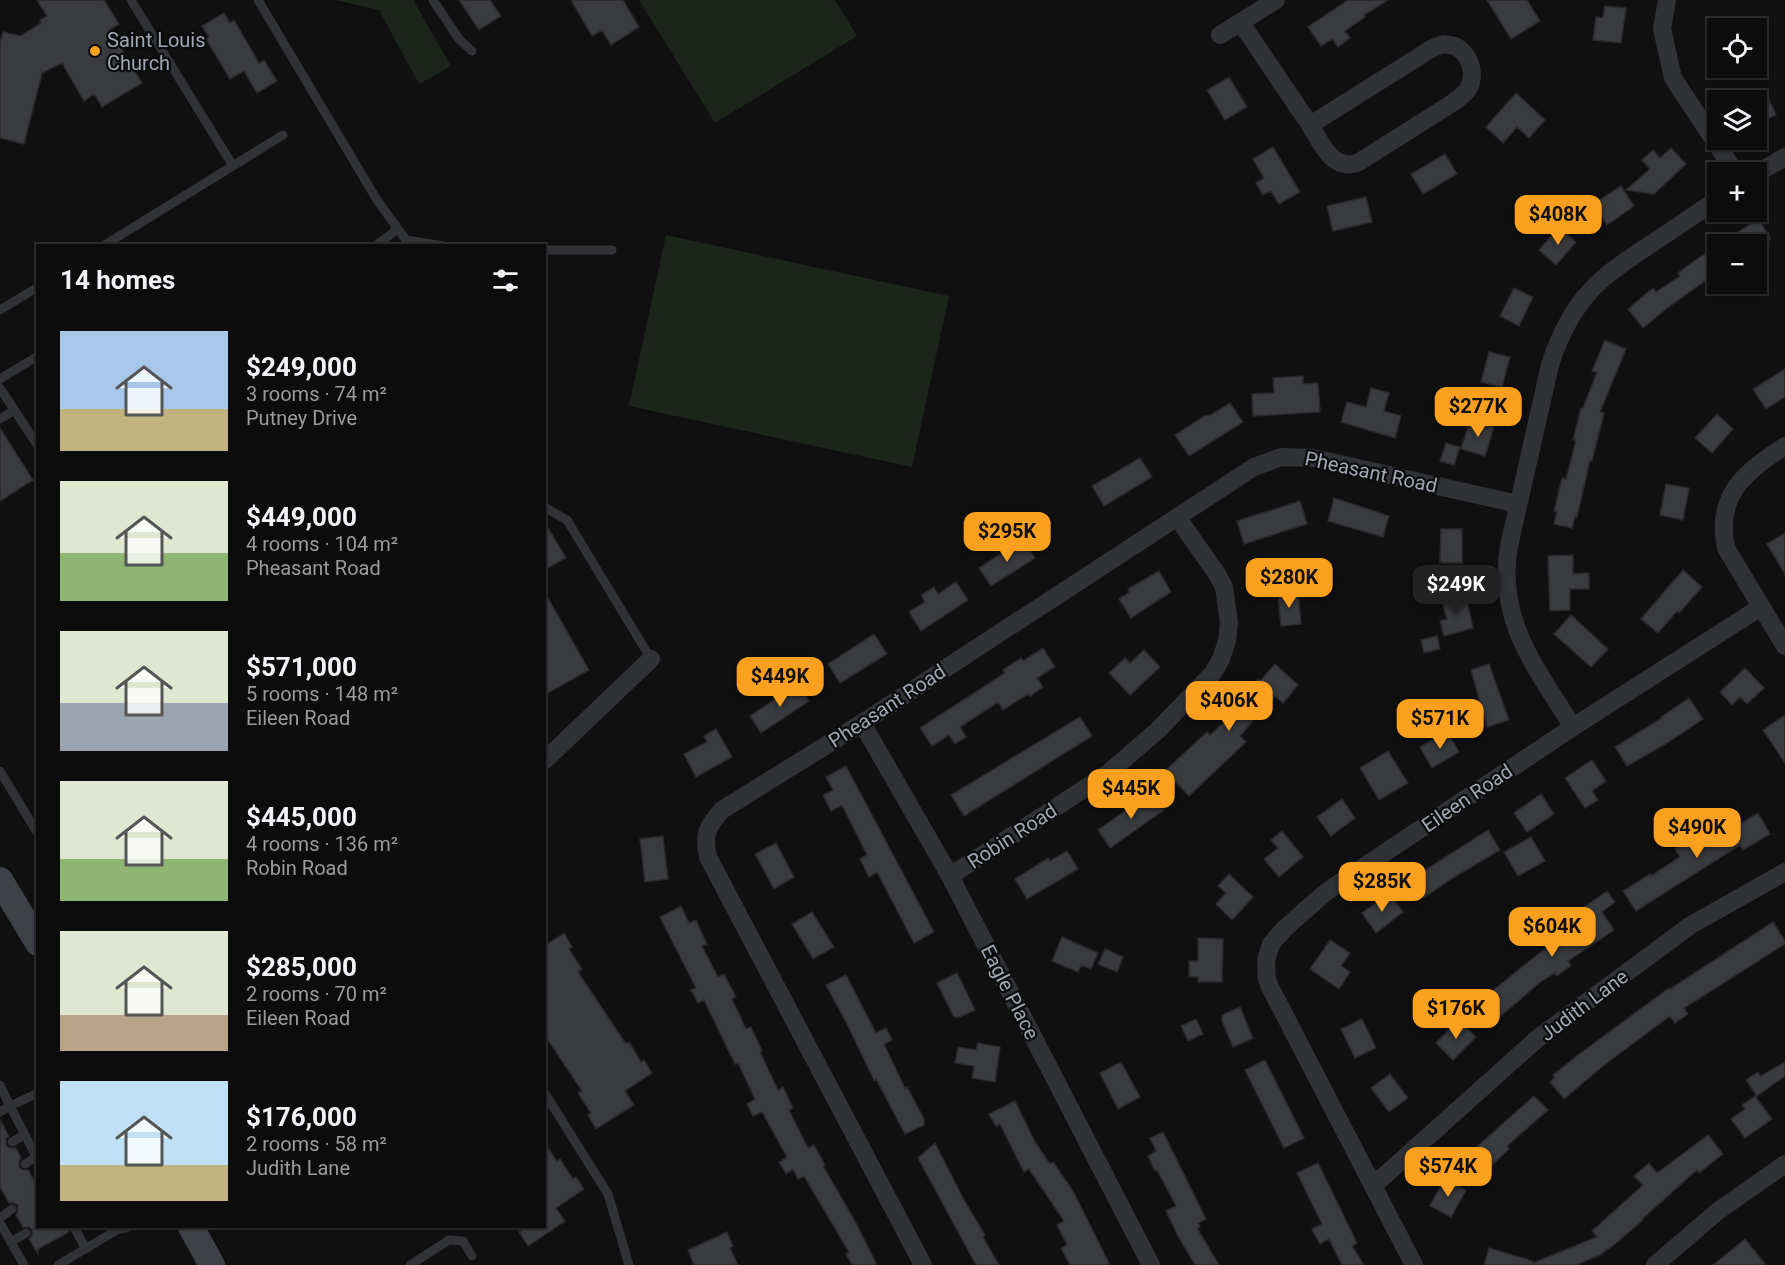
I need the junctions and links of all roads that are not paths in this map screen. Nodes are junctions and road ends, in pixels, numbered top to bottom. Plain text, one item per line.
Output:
1 (131, 0) edge
2 (258, 0) edge
3 (434, 0) edge
4 (1276, 0) edge
5 (1666, 0) edge
6 (1240, 22) junction
7 (1220, 35) dead end
8 (472, 51) dead end
9 (1310, 124) junction
10 (283, 135) dead end
11 (1785, 157) edge
12 (1728, 162) edge
13 (233, 166) junction
14 (1767, 168) edge
15 (1707, 207) edge
16 (398, 229) junction
17 (106, 244) edge
18 (378, 244) edge
19 (431, 244) edge
20 (546, 250) edge
21 (612, 250) dead end
22 (36, 288) edge
23 (0, 310) edge
24 (36, 357) edge
25 (0, 379) edge
26 (0, 388) edge
27 (15, 410) junction
28 (0, 419) edge
29 (36, 443) edge
30 (1785, 446) edge
31 (1518, 504) junction
32 (546, 508) edge
33 (1177, 517) junction
34 (1761, 607) junction
35 (1785, 646) edge
36 (651, 658) joint
37 (862, 723) junction
38 (1573, 727) junction
39 (546, 759) edge
40 (0, 771) edge
41 (36, 831) edge
42 (1785, 872) edge
43 (950, 876) junction
44 (0, 880) edge
45 (36, 940) edge
46 (0, 1085) edge
47 (36, 1094) edge
48 (546, 1095) edge
49 (10, 1106) junction
50 (0, 1112) edge
51 (24, 1135) junction
52 (12, 1142) dead end
53 (36, 1156) edge
54 (36, 1158) edge
55 (25, 1164) dead end
56 (1785, 1164) edge
57 (1374, 1185) junction
58 (12, 1209) dead end
59 (0, 1221) edge
60 (75, 1228) edge
61 (125, 1228) edge
62 (191, 1228) edge
63 (26, 1233) dead end
64 (11, 1242) junction
65 (86, 1249) junction
66 (472, 1256) dead end
67 (206, 1261) edge
68 (22, 1262) edge
69 (11, 1265) edge
70 (58, 1265) edge
71 (410, 1265) edge
72 (629, 1265) edge
73 (923, 1265) edge
74 (1151, 1265) edge
75 (1414, 1265) edge
76 (1655, 1265) edge

1 - 13 lane
2 - 16 lane
3 - 8 lane
4 - 6 street
5 - 12 street
6 - 7 street
6 - 9 street
9 - 9 street
10 - 13 lane
11 - 14 street
13 - 17 lane
15 - 31 street
16 - 18 lane
16 - 19 lane
20 - 21 lane
22 - 23 lane
24 - 25 lane
26 - 27 lane
27 - 28 lane
27 - 29 lane
30 - 34 street
31 - 33 street, Pheasant Road
31 - 38 street
32 - 36 lane
33 - 37 street, Pheasant Road
33 - 43 street, Robin Road
34 - 35 street
34 - 38 street, Eileen Road
36 - 39 street
37 - 43 street, Eagle Place
37 - 73 street, Pheasant Road
38 - 57 street, Eileen Road
40 - 41 lane
42 - 57 street, Judith Lane
43 - 74 street, Eagle Place
44 - 45 main road
46 - 49 lane
47 - 49 lane
48 - 72 lane
49 - 50 lane
49 - 51 lane
51 - 52 lane
51 - 53 lane
54 - 55 lane
56 - 76 street
57 - 75 street, Eileen Road
58 - 59 lane
59 - 64 lane
60 - 65 lane
61 - 65 lane
62 - 67 main road
63 - 64 lane
64 - 68 lane
65 - 70 lane
66 - 71 lane
68 - 69 lane

